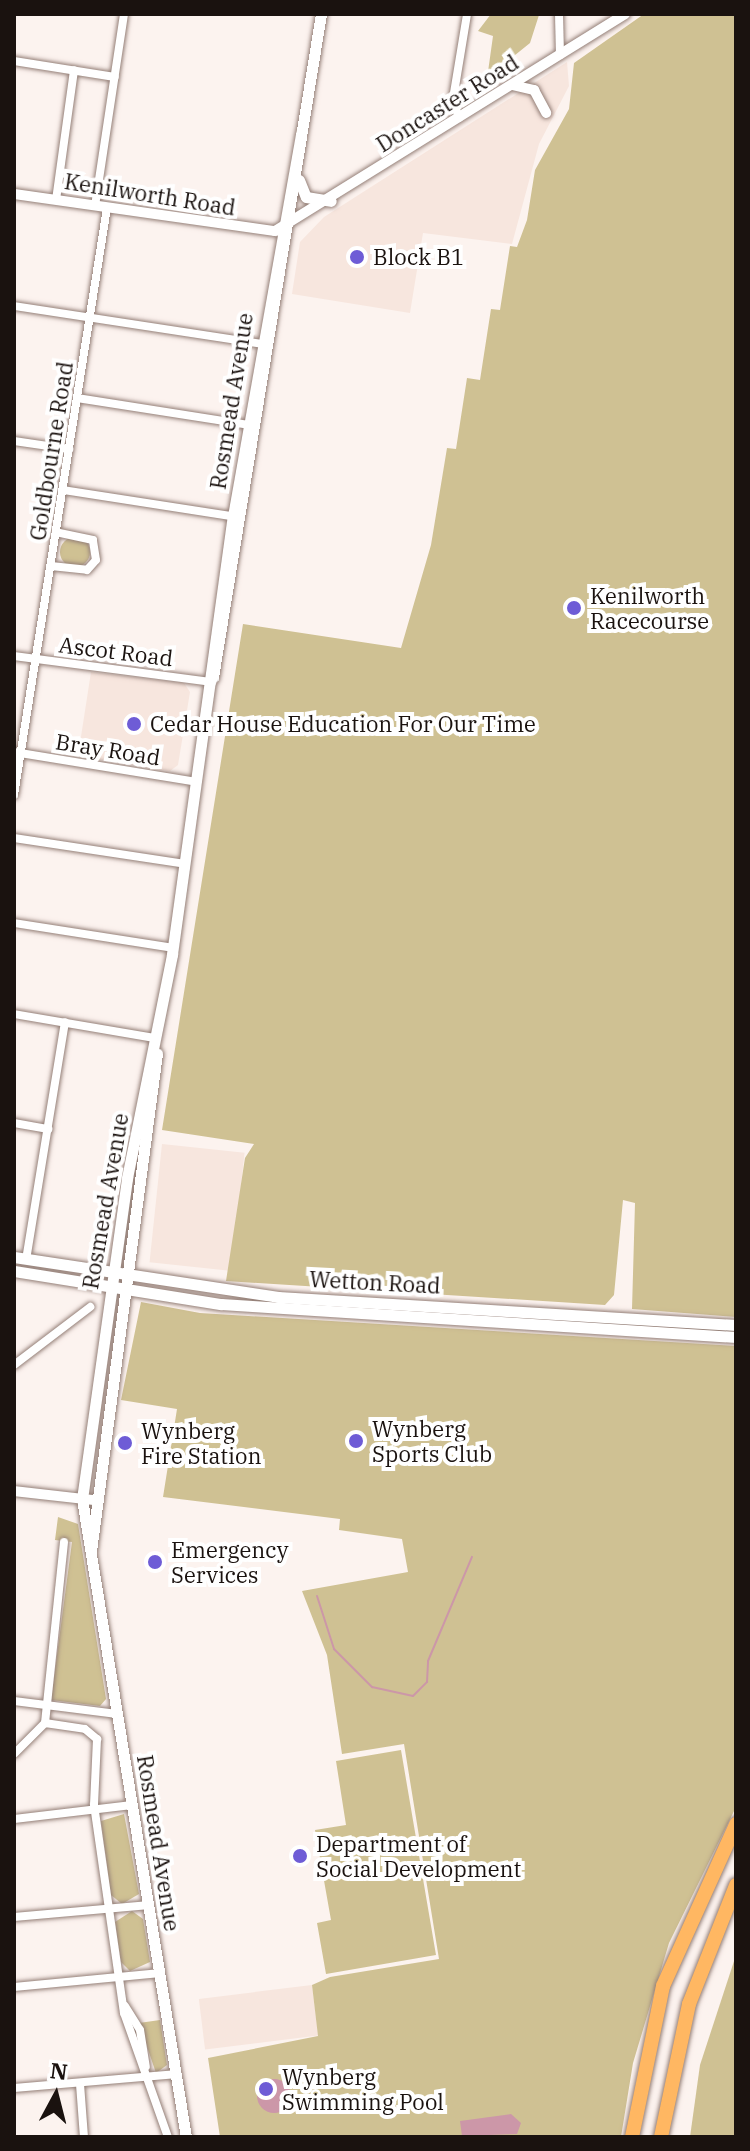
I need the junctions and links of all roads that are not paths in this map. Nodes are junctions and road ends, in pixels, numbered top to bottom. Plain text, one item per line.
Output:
1 (124, 14) edge
2 (321, 14) edge
3 (467, 14) edge
4 (559, 14) edge
5 (625, 14) edge
6 (560, 55) junction
7 (14, 61) edge
8 (74, 70) junction
9 (115, 77) junction
10 (512, 85) junction
11 (546, 113) dead end
12 (459, 118) junction
13 (301, 133) junction
14 (298, 176) junction
15 (14, 194) edge
16 (56, 200) junction
17 (331, 201) junction
18 (95, 206) junction
19 (107, 208) junction
20 (285, 227) junction
21 (14, 306) edge
22 (90, 318) junction
23 (261, 344) junction
24 (77, 398) junction
25 (253, 425) junction
26 (14, 441) edge
27 (69, 449) junction
28 (63, 490) junction
29 (238, 517) junction
30 (56, 532) junction
31 (51, 566) junction
32 (14, 656) edge
33 (36, 658) junction
34 (213, 679) junction
35 (17, 753) edge
36 (197, 782) junction
37 (14, 795) edge
38 (14, 838) edge
39 (185, 864) junction
40 (14, 923) edge
41 (173, 948) junction
42 (14, 1014) edge
43 (65, 1022) junction
44 (155, 1040) junction
45 (14, 1123) edge
46 (48, 1129) junction
47 (20, 1259) edge
48 (14, 1271) edge
49 (118, 1274) junction
50 (116, 1288) junction
51 (90, 1307) dead end
52 (736, 1325) edge
53 (736, 1337) edge
54 (14, 1365) edge
55 (14, 1491) edge
56 (87, 1500) junction
57 (64, 1542) dead end
58 (14, 1701) edge
59 (45, 1705) junction
60 (117, 1714) junction
61 (45, 1723) junction
62 (14, 1754) edge
63 (132, 1805) junction
64 (95, 1810) junction
65 (14, 1819) edge
66 (736, 1824) edge
67 (736, 1885) edge
68 (149, 1905) junction
69 (110, 1909) junction
70 (14, 1917) edge
71 (160, 1973) junction
72 (119, 1977) junction
73 (14, 1987) edge
74 (177, 2074) junction
75 (148, 2075) junction
76 (80, 2084) junction
77 (14, 2088) edge
78 (84, 2137) edge
79 (168, 2137) edge
80 (186, 2137) edge
81 (632, 2137) edge
82 (661, 2137) edge

1 - 9 street
2 - 13 main road, Rosmead Avenue
3 - 12 street
4 - 6 street
5 - 6 street, Doncaster Road
6 - 10 street, Doncaster Road
7 - 8 street
8 - 9 street
8 - 16 street
9 - 18 street
10 - 11 street
10 - 12 street, Doncaster Road
12 - 17 street, Doncaster Road
13 - 14 main road, Rosmead Avenue
13 - 20 main road, Rosmead Avenue
14 - 17 main road
14 - 20 main road, Rosmead Avenue
15 - 16 street, Kenilworth Road
16 - 18 street, Kenilworth Road
17 - 20 street, Doncaster Road
18 - 19 street, Kenilworth Road
19 - 20 street, Kenilworth Road
19 - 22 street, Goldbourne Road
20 - 23 main road, Rosmead Avenue
20 - 25 main road, Rosmead Avenue
21 - 22 street
22 - 23 street
22 - 24 street, Goldbourne Road
23 - 25 main road, Rosmead Avenue
24 - 25 street
24 - 27 street, Goldbourne Road
25 - 29 main road, Rosmead Avenue
26 - 27 street
27 - 28 street, Goldbourne Road
28 - 29 street
28 - 30 street, Goldbourne Road
29 - 34 main road, Rosmead Avenue
30 - 31 street, Goldbourne Road
30 - 31 street
31 - 33 street, Goldbourne Road
32 - 33 street, Ascot Road
33 - 34 street, Ascot Road
33 - 35 street, Goldbourne Road
34 - 36 main road, Rosmead Avenue
35 - 36 street, Bray Road
35 - 37 street, Goldbourne Road
36 - 39 main road, Rosmead Avenue
38 - 39 street
39 - 41 main road, Rosmead Avenue
40 - 41 street
41 - 44 main road, Rosmead Avenue
42 - 43 street
43 - 44 street
43 - 46 street
44 - 49 main road, Rosmead Avenue
45 - 46 street
46 - 47 street
47 - 49 main road, Wetton Road
48 - 50 main road, Wetton Road
49 - 50 main road, Rosmead Avenue
49 - 52 main road, Wetton Road
50 - 53 main road, Wetton Road
50 - 56 main road, Rosmead Avenue
51 - 54 street
55 - 56 street
56 - 60 main road, Rosmead Avenue
57 - 59 street
58 - 59 street
59 - 60 street
59 - 61 street
60 - 63 main road, Rosmead Avenue
61 - 62 street
61 - 64 street
63 - 64 street
63 - 68 main road, Rosmead Avenue
64 - 65 street
64 - 69 street
66 - 81 highway
67 - 82 highway
68 - 69 street
68 - 71 main road, Rosmead Avenue
69 - 70 street
69 - 72 street
71 - 72 street
71 - 74 main road, Rosmead Avenue
72 - 73 street
72 - 75 street
74 - 75 street
74 - 80 main road, Rosmead Avenue
75 - 76 street
75 - 79 street
76 - 77 street
76 - 78 street

